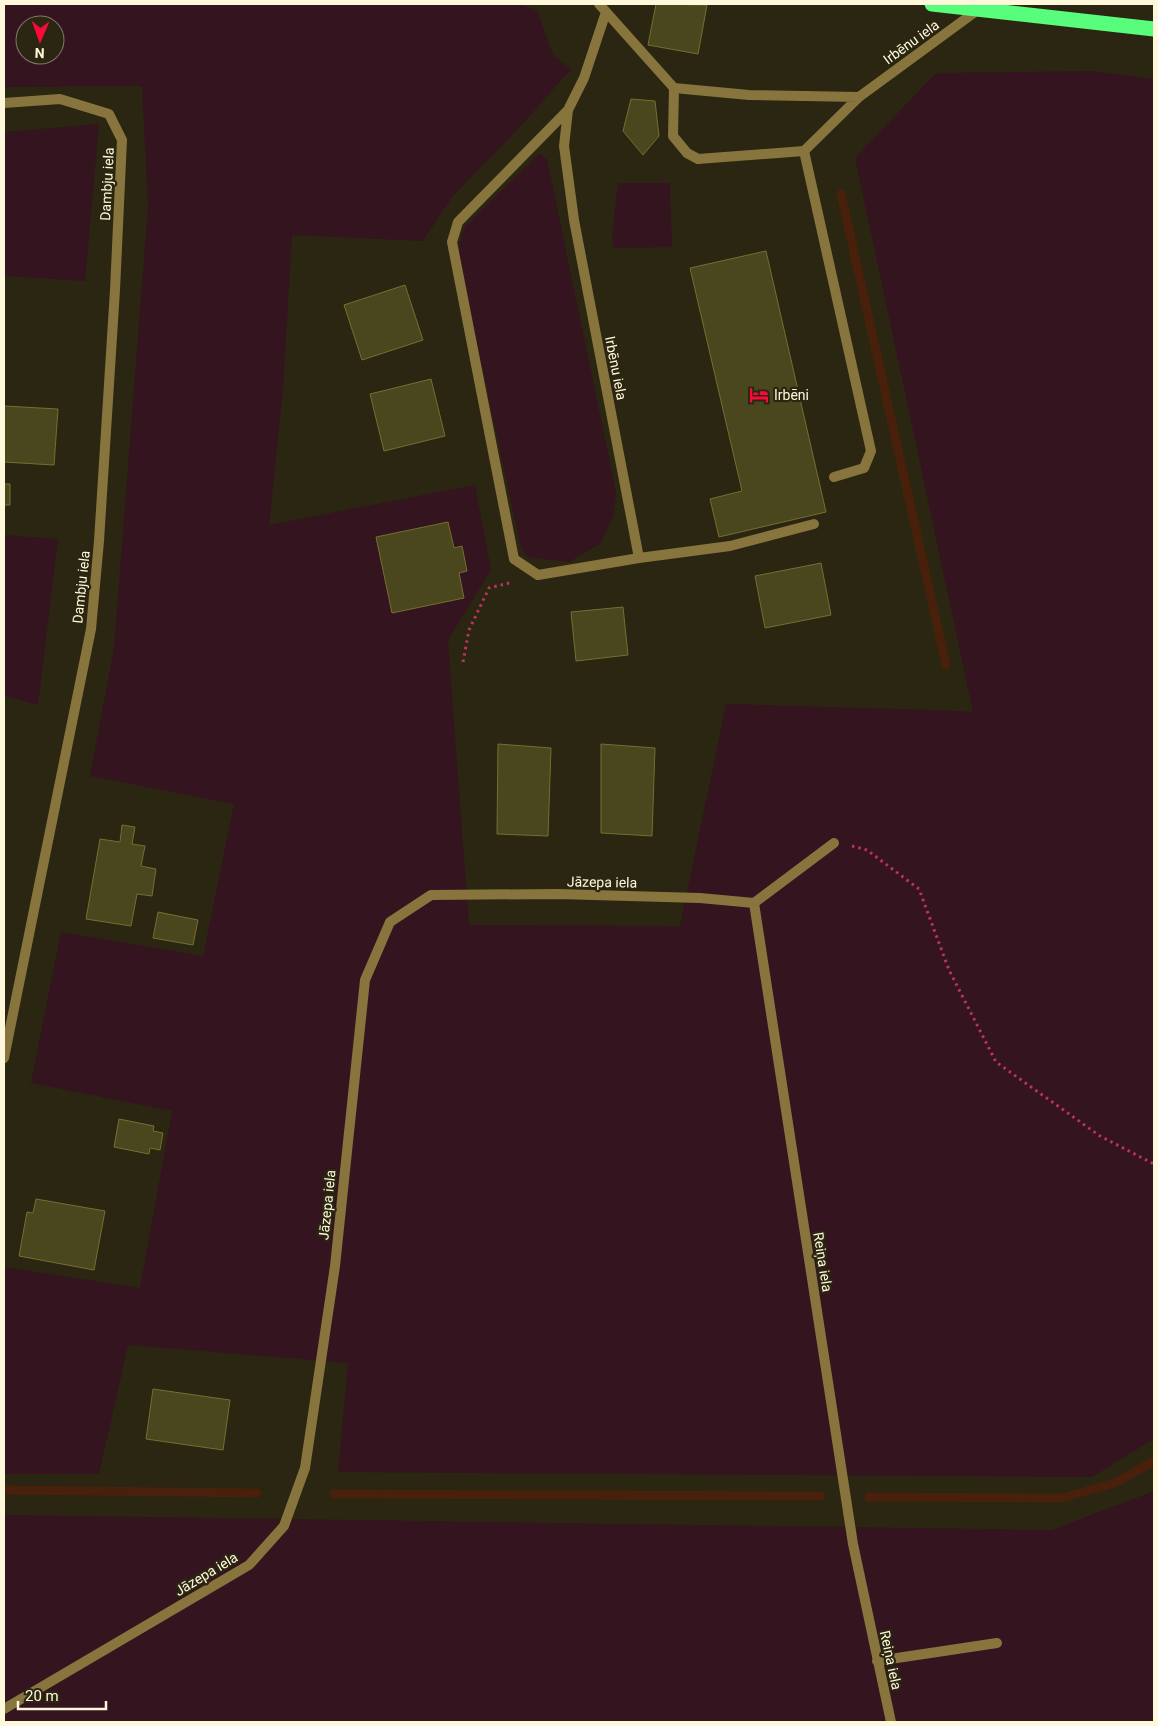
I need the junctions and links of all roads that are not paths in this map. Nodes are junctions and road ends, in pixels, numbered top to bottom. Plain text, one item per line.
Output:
1 (599, 4) edge
2 (932, 4) edge
3 (979, 9) junction
4 (606, 12) junction
5 (1154, 29) edge
6 (674, 88) junction
7 (858, 97) junction
8 (4, 103) edge
9 (568, 110) junction
10 (804, 151) junction
11 (834, 477) dead end
12 (814, 524) dead end
13 (639, 558) junction
14 (834, 842) road end
15 (754, 903) junction
16 (4, 1058) edge
17 (997, 1643) dead end
18 (877, 1660) junction
19 (4, 1709) edge
20 (891, 1722) edge

1 - 4 street
2 - 3 highway
3 - 5 highway
3 - 7 street, Irbēnu iela
4 - 6 street
4 - 9 street, Irbēnu iela
6 - 7 street
6 - 10 street
7 - 10 street, Irbēnu iela
8 - 16 street, Dambju iela
9 - 13 street, Irbēnu iela
9 - 13 street
10 - 11 street
12 - 13 street
14 - 15 street
15 - 18 street, Reiņa iela
15 - 19 street, Jāzepa iela
17 - 18 street
18 - 20 street, Reiņa iela

